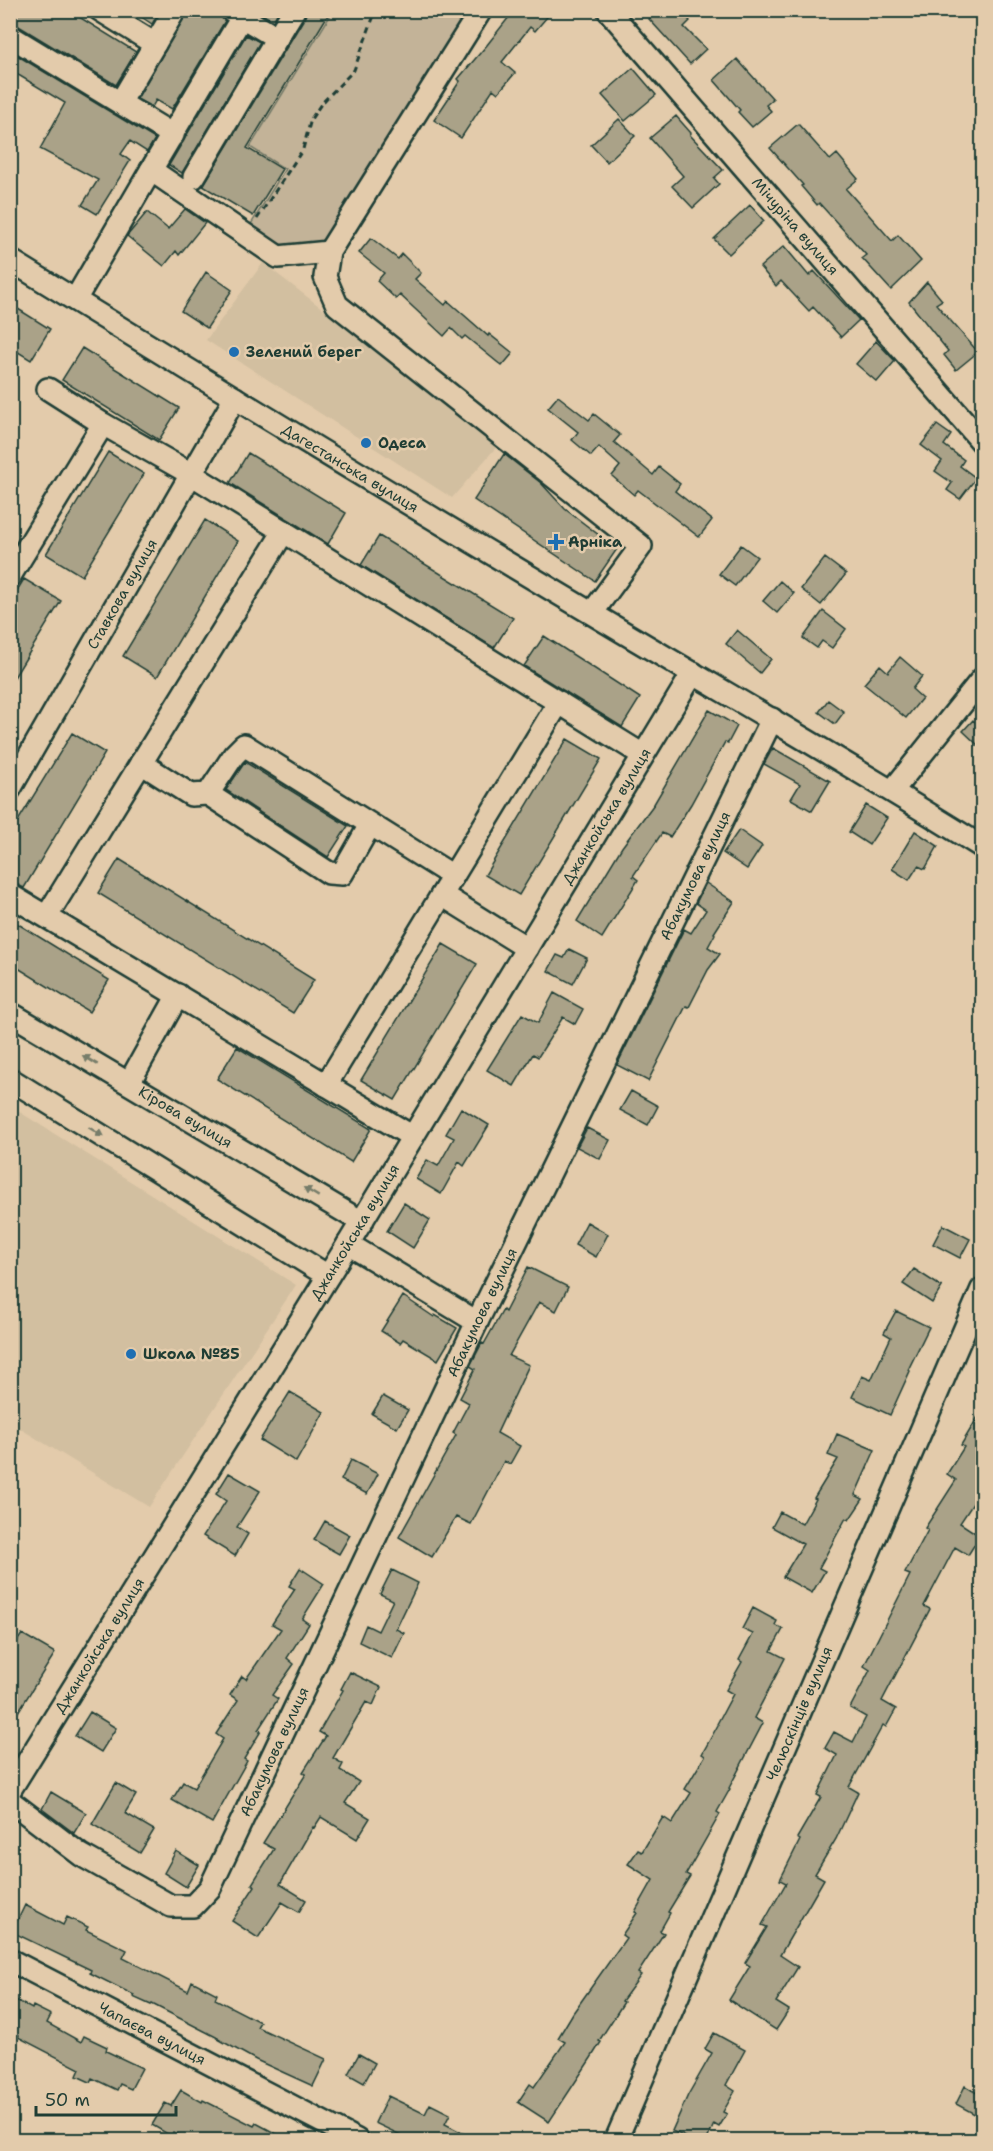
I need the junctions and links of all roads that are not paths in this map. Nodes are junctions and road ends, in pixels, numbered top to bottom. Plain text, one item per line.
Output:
1 (100, 10) edge
2 (175, 10) edge
3 (294, 10) edge
4 (481, 10) edge
5 (608, 10) edge
6 (237, 14) edge
7 (10, 36) edge
8 (278, 38) junction
9 (155, 44) junction
10 (120, 103) junction
11 (173, 135) junction
12 (151, 170) junction
13 (194, 177) dead end
14 (328, 252) junction
15 (10, 260) edge
16 (75, 300) junction
17 (48, 389) dead end
18 (235, 398) junction
19 (103, 424) junction
20 (982, 442) edge
21 (191, 474) junction
22 (284, 531) junction
23 (12, 571) edge
24 (592, 613) junction
25 (693, 673) junction
26 (982, 679) edge
27 (559, 702) junction
28 (772, 720) junction
29 (644, 755) junction
30 (141, 763) junction
31 (10, 789) edge
32 (893, 790) junction
33 (208, 794) junction
34 (370, 825) junction
35 (982, 847) edge
36 (453, 876) junction
37 (10, 894) edge
38 (442, 895) junction
39 (48, 916) junction
40 (527, 948) junction
41 (178, 995) junction
42 (10, 1013) edge
43 (10, 1079) edge
44 (129, 1083) junction
45 (326, 1085) junction
46 (413, 1137) junction
47 (362, 1222) junction
48 (348, 1244) junction
49 (328, 1276) junction
50 (982, 1289) edge
51 (477, 1322) junction
52 (10, 1790) edge
53 (10, 1801) edge
54 (10, 1960) edge
55 (357, 2140) edge
56 (616, 2140) edge

1 - 9 street
2 - 9 street
3 - 8 street
4 - 14 street
5 - 20 street, Мічуріна вулиця
6 - 8 street
6 - 11 street
7 - 10 street
8 - 13 street
9 - 10 street
10 - 11 street
11 - 12 street
12 - 14 street
12 - 16 street
14 - 24 street
15 - 16 street, Дагестанська вулиця
16 - 18 street, Дагестанська вулиця
17 - 19 street
18 - 21 street, Ставкова вулиця
18 - 24 street, Дагестанська вулиця
19 - 21 street
19 - 23 street
21 - 22 street
21 - 31 street, Ставкова вулиця
22 - 27 street
22 - 30 street
24 - 25 street, Дагестанська вулиця
25 - 28 street, Дагестанська вулиця
25 - 29 street, Джанкойська вулиця
26 - 32 street
27 - 29 street
27 - 36 street
28 - 32 street, Дагестанська вулиця
28 - 51 street, Абакумова вулиця
29 - 40 street, Джанкойська вулиця
30 - 33 street
30 - 39 street
32 - 35 street, Дагестанська вулиця
33 - 34 street
33 - 34 street
34 - 36 street
36 - 38 street
37 - 39 street
38 - 40 street
38 - 45 street
39 - 41 street
40 - 46 street, Джанкойська вулиця
41 - 44 street
41 - 45 street
44 -> 42 street, Кірова вулиця
43 -> 49 street
47 -> 44 street, Кірова вулиця
45 - 46 street
46 - 47 street, Джанкойська вулиця
47 - 48 street, Джанкойська вулиця
48 - 49 street, Джанкойська вулиця
48 - 51 street
49 - 52 street, Джанкойська вулиця
50 - 56 street, Челюскінців вулиця
51 - 53 street, Абакумова вулиця
54 - 55 street, Чапаєва вулиця

